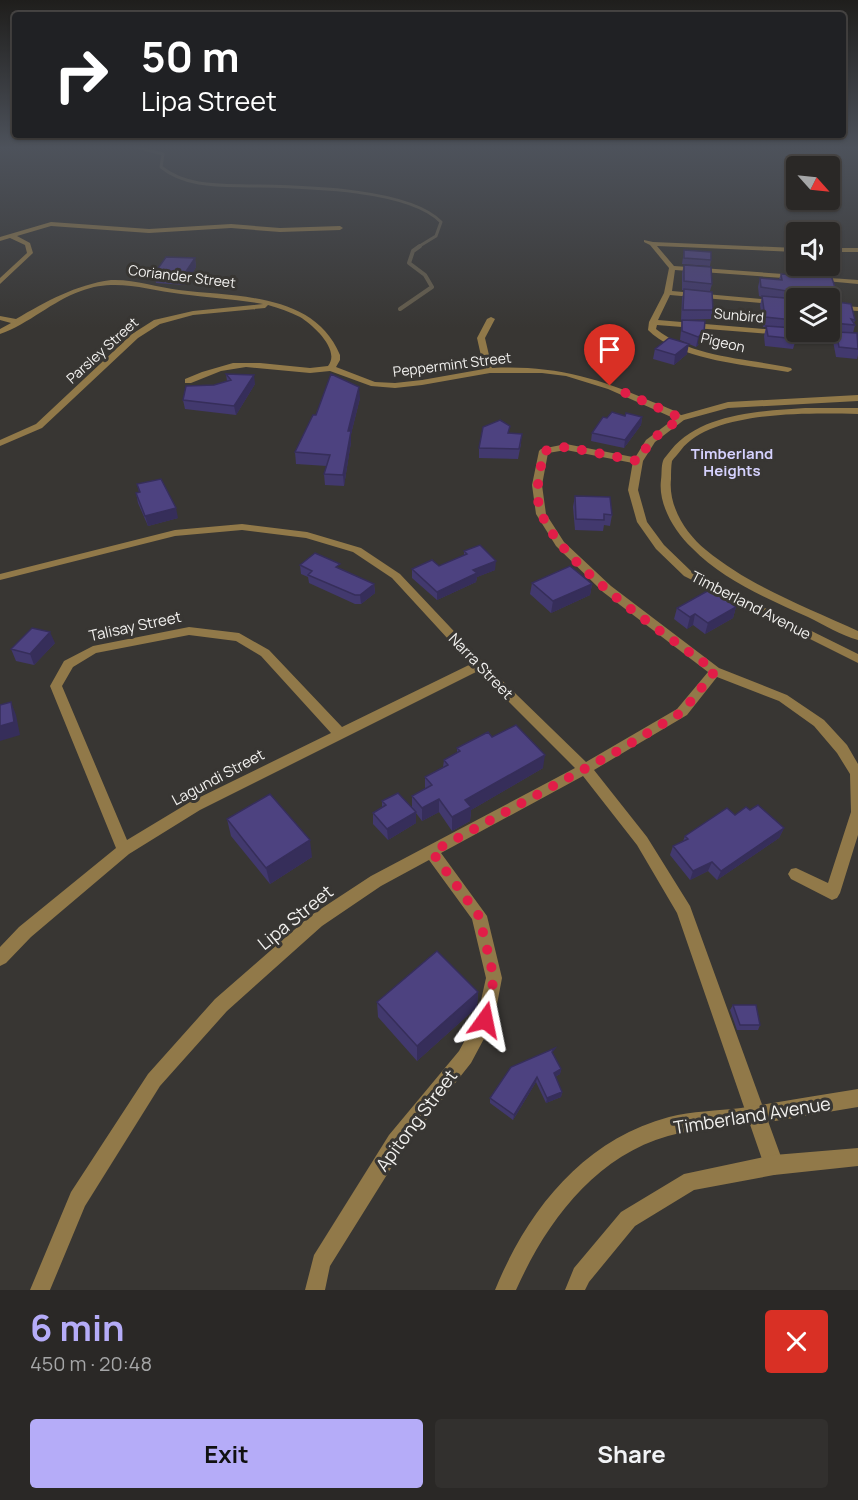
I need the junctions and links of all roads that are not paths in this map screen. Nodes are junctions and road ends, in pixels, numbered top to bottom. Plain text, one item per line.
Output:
1 (340, 228) dead end
2 (9, 235) junction
3 (0, 239) edge
4 (786, 249) edge
5 (840, 250) edge
6 (858, 250) edge
7 (672, 267) junction
8 (0, 282) edge
9 (858, 282) edge
10 (668, 293) junction
11 (786, 303) edge
12 (272, 305) junction
13 (840, 308) edge
14 (858, 309) edge
15 (0, 318) edge
16 (491, 319) dead end
17 (18, 322) junction
18 (653, 322) junction
19 (0, 332) edge
20 (858, 339) edge
21 (330, 369) junction
22 (788, 370) dead end
23 (489, 371) junction
24 (188, 381) dead end
25 (858, 398) edge
26 (858, 411) edge
27 (681, 418) junction
28 (0, 443) edge
29 (638, 461) junction
30 (0, 577) edge
31 (802, 608) junction
32 (784, 622) junction
33 (858, 636) edge
34 (858, 659) edge
35 (479, 665) junction
36 (715, 671) junction
37 (339, 733) junction
38 (585, 769) junction
39 (124, 850) junction
40 (432, 852) junction
41 (796, 874) dead end
42 (0, 958) edge
43 (858, 1098) edge
44 (756, 1114) junction
45 (858, 1157) edge
46 (774, 1165) junction
47 (40, 1290) edge
48 (315, 1290) edge
49 (505, 1290) edge
50 (575, 1290) edge

1 - 2 street
2 - 3 street
2 - 8 street
4 - 7 street
5 - 6 street
7 - 9 street
7 - 10 street
10 - 11 street
10 - 18 street
12 - 17 street, Coriander Street
12 - 21 street, Coriander Street
12 - 28 street, Parsley Street
13 - 14 street
15 - 17 street
16 - 23 street
17 - 19 street, Coriander Street
18 - 20 street, Sunbird
18 - 22 street, Pigeon
21 - 23 street, Peppermint Street
21 - 24 street, Peppermint Street
23 - 27 street, Peppermint Street
25 - 27 street, Timberland Avenue
26 - 31 street, Timberland Avenue
27 - 29 street, Timberland Avenue
29 - 32 street, Timberland Avenue
29 - 36 street
30 - 35 street, Narra Street
31 - 32 street
31 - 33 street, Timberland Avenue
32 - 34 street, Timberland Avenue
35 - 37 street, Lagundi Street
35 - 38 street, Narra Street
36 - 38 street, Lipa Street
36 - 41 street
37 - 39 street, Lagundi Street
37 - 39 street, Talisay Street
38 - 40 street, Lipa Street
38 - 44 street, Narra Street
39 - 42 street, Lagundi Street
40 - 47 street, Lipa Street
40 - 48 street, Apitong Street
43 - 44 street, Timberland Avenue
44 - 46 street, Narra Street
44 - 49 street, Timberland Avenue
45 - 46 street
46 - 50 street

